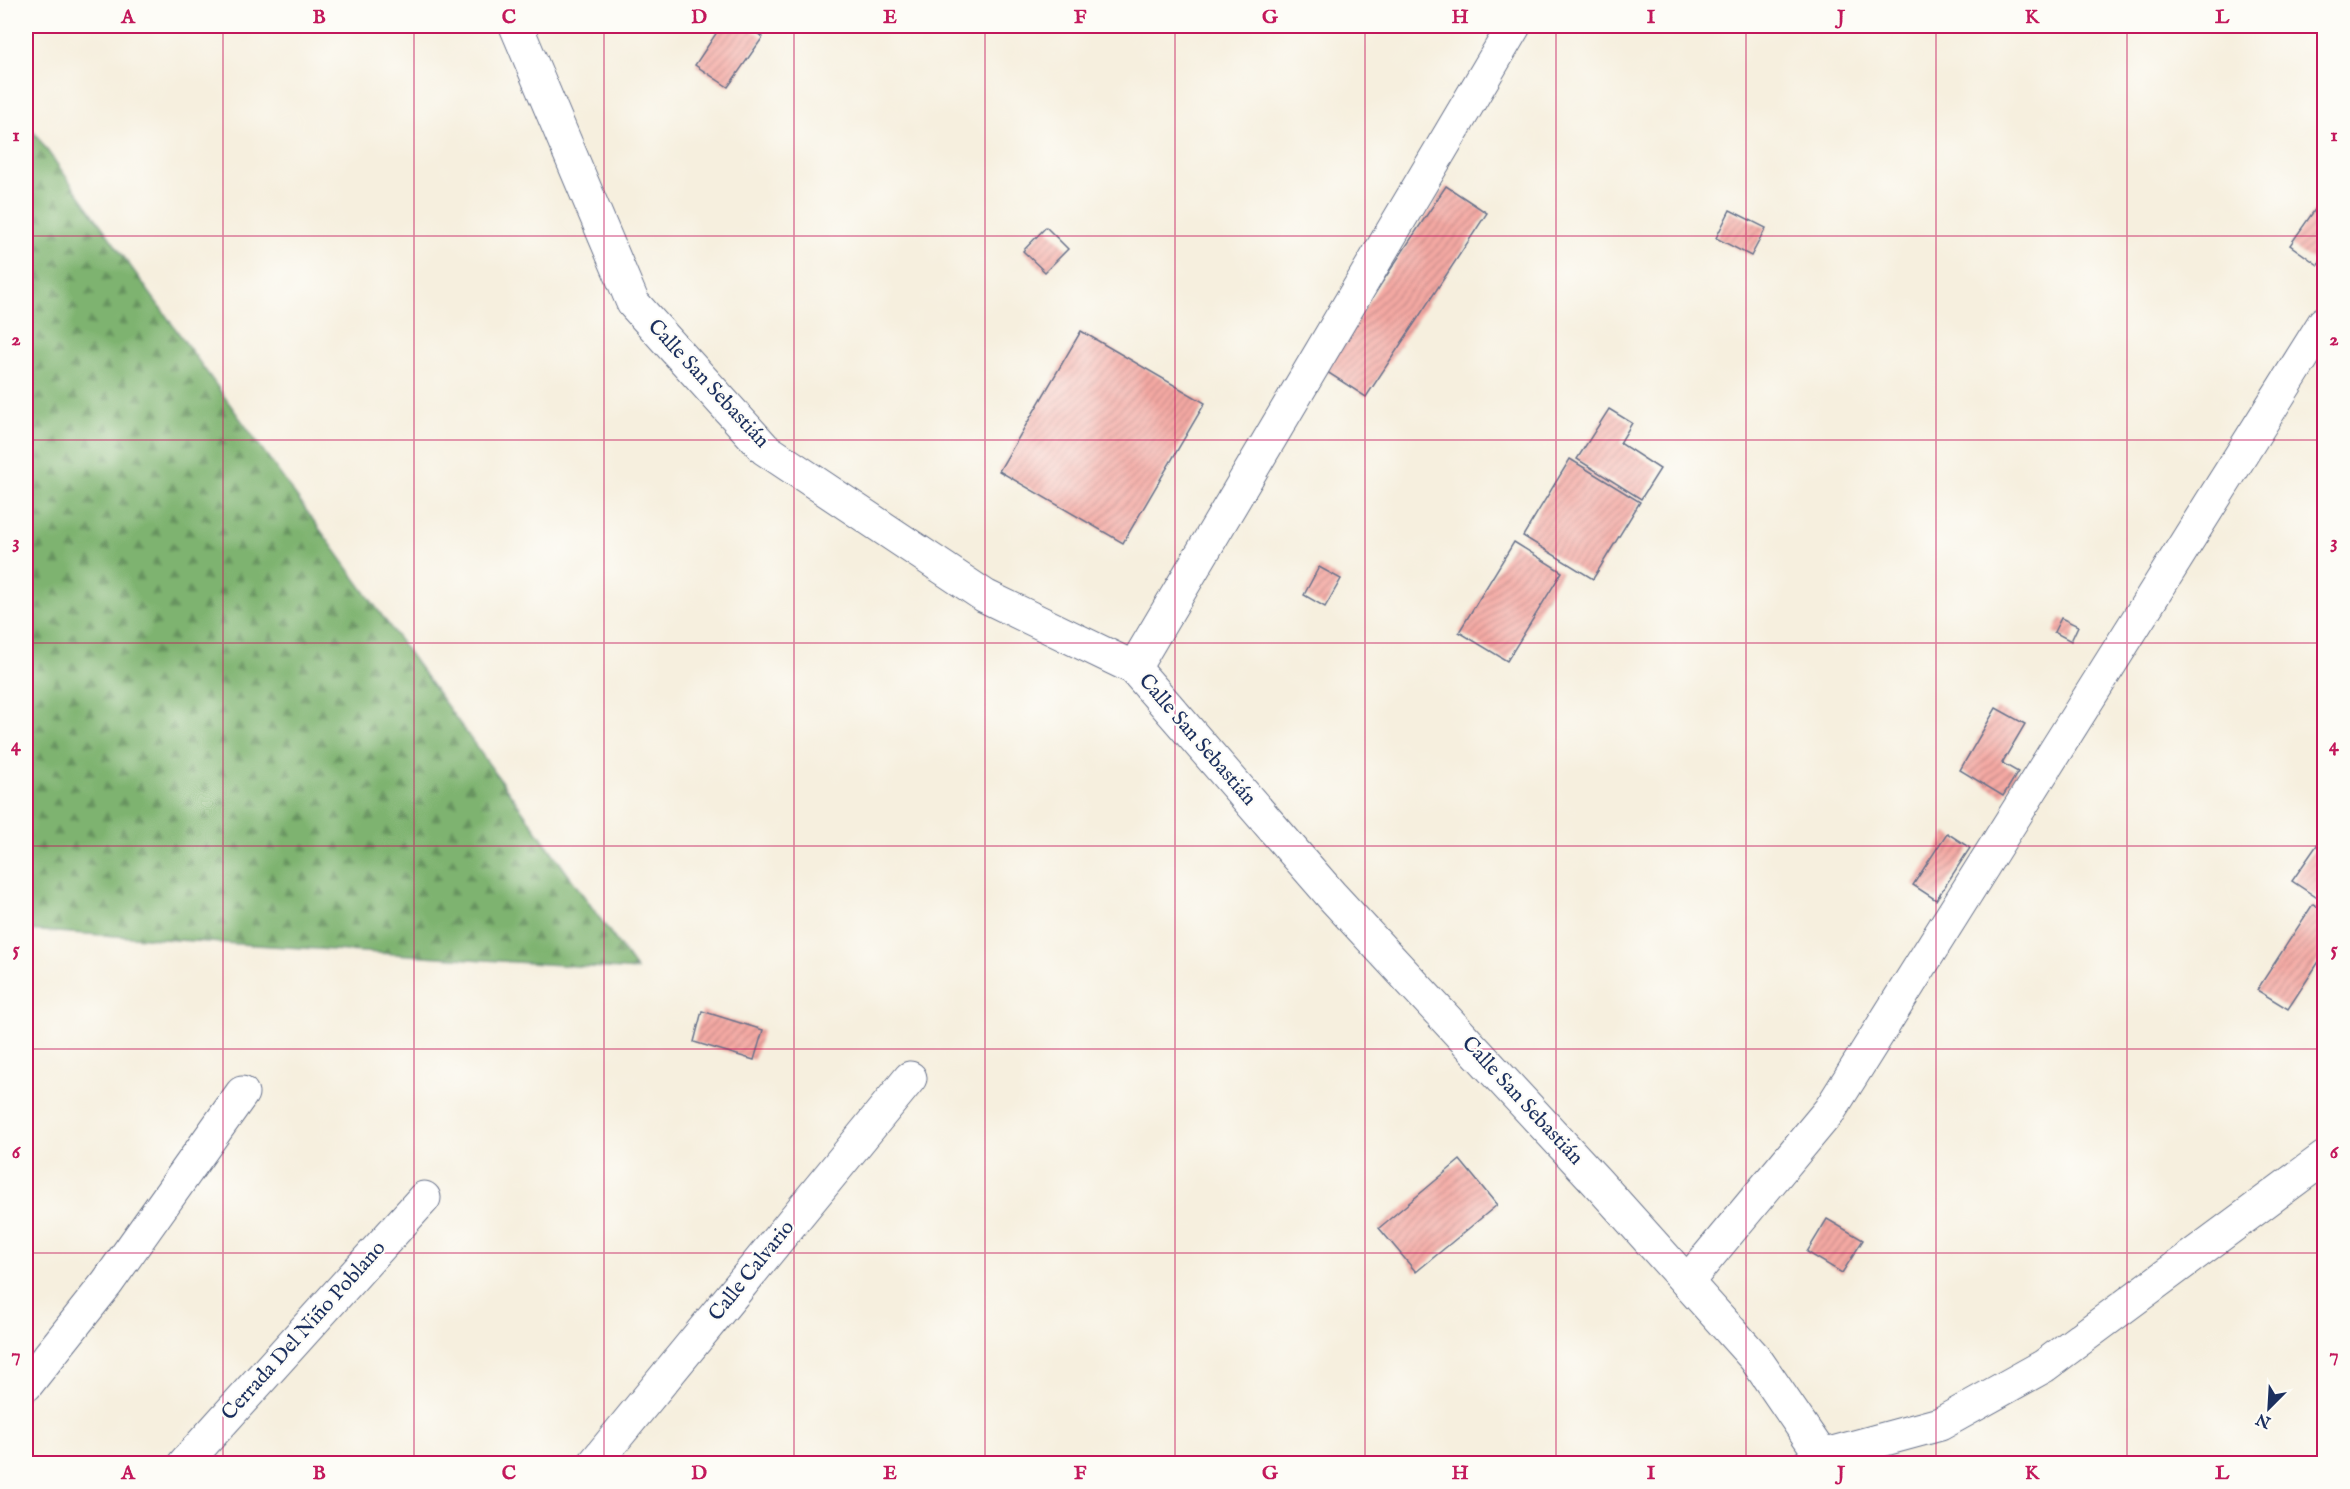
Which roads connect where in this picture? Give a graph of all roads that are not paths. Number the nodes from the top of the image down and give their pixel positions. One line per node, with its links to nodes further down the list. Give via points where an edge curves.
1 (516, 26): 4 (street, Calle San Sebastián, via 633,303 765,449 985,596)
2 (1514, 26): 4 (street)
3 (2325, 323): 9 (street, via 1830,1110)
4 (1134, 668): 9 (street, Calle San Sebastián, via 1332,896)
5 (910, 1078): 13 (street, Calle Calvario)
6 (242, 1093): 10 (street, via 107,1283)
7 (2325, 1158): 11 (street, via 2044,1366 1940,1424)
8 (424, 1198): 12 (street, Cerrada Del Niño Poblano)
9 (1687, 1282): 11 (street, Calle San Sebastián, via 1755,1358)
10 (26, 1385)
11 (1815, 1460)
12 (184, 1464)
13 (594, 1464)

